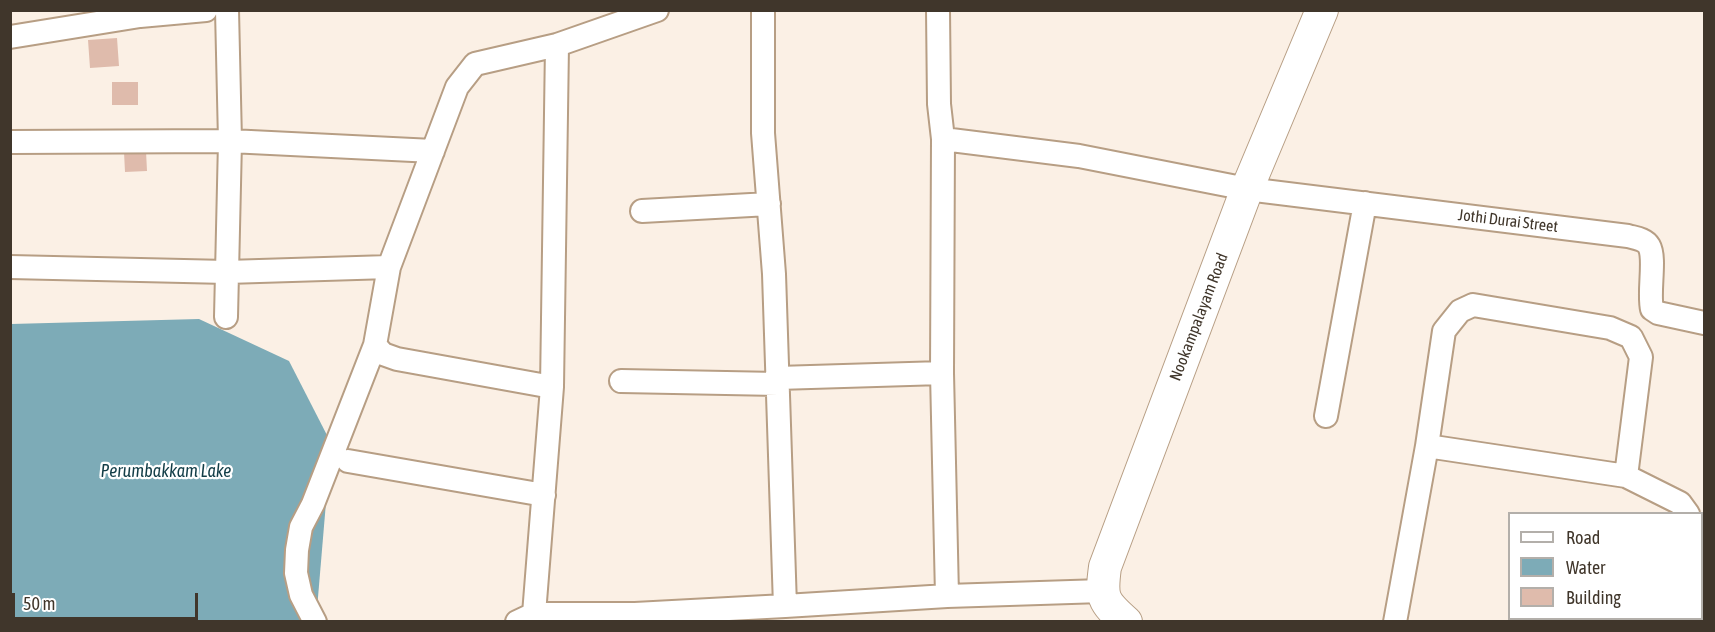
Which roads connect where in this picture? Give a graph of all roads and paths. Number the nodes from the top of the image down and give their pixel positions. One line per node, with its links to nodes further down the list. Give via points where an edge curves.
1 (206, 10): 7 (street, via 140,16)
2 (227, 10): 10 (street)
3 (657, 10): 8 (street)
4 (763, 10): 15 (street, via 763,133)
5 (938, 10): 9 (street)
6 (1322, 10): 13 (street, Nookampalayam Road)
7 (10, 37)
8 (557, 45): 12 (street, via 475,64 457,87); 26 (street)
9 (943, 139): 13 (street, Jothi Durai Street, via 1079,156); 23 (street)
10 (230, 141): 11 (street); 12 (street); 19 (street)
11 (10, 142)
12 (433, 151): 18 (street)
13 (1247, 189): 14 (street, Jothi Durai Street); 35 (street, Nookampalayam Road, via 1106,567)
14 (1365, 203): 21 (street, Jothi Durai Street, via 1641,239 1649,246 1651,255 1652,309); 27 (street)
15 (769, 204): 16 (street); 25 (street)
16 (642, 211)
17 (10, 267): 19 (street)
18 (389, 267): 19 (street); 22 (street)
19 (227, 272): 20 (street)
20 (226, 317)
21 (1704, 323)
22 (375, 345): 26 (street, via 383,354 398,359); 40 (street, via 301,526 296,573 301,596)
23 (942, 373): 25 (street); 36 (street)
24 (621, 381): 25 (street)
25 (778, 381): 37 (street)
26 (552, 387): 31 (street)
27 (1326, 416)
28 (1427, 446): 30 (street); 30 (street, via 1444,331 1461,311 1473,304 1610,328 1630,337 1641,357); 42 (street)
29 (348, 461): 31 (street)
30 (1626, 476): 32 (street, via 1680,503)
31 (544, 495): 39 (street)
32 (1687, 512)
33 (1703, 573): 34 (street)
34 (1704, 588)
35 (1102, 591): 36 (street); 41 (street, via 1111,610)
36 (947, 596): 37 (street)
37 (785, 606): 38 (street)
38 (700, 616): 39 (street)
39 (526, 618)
40 (315, 621)
41 (1126, 621)
42 (1395, 621)

